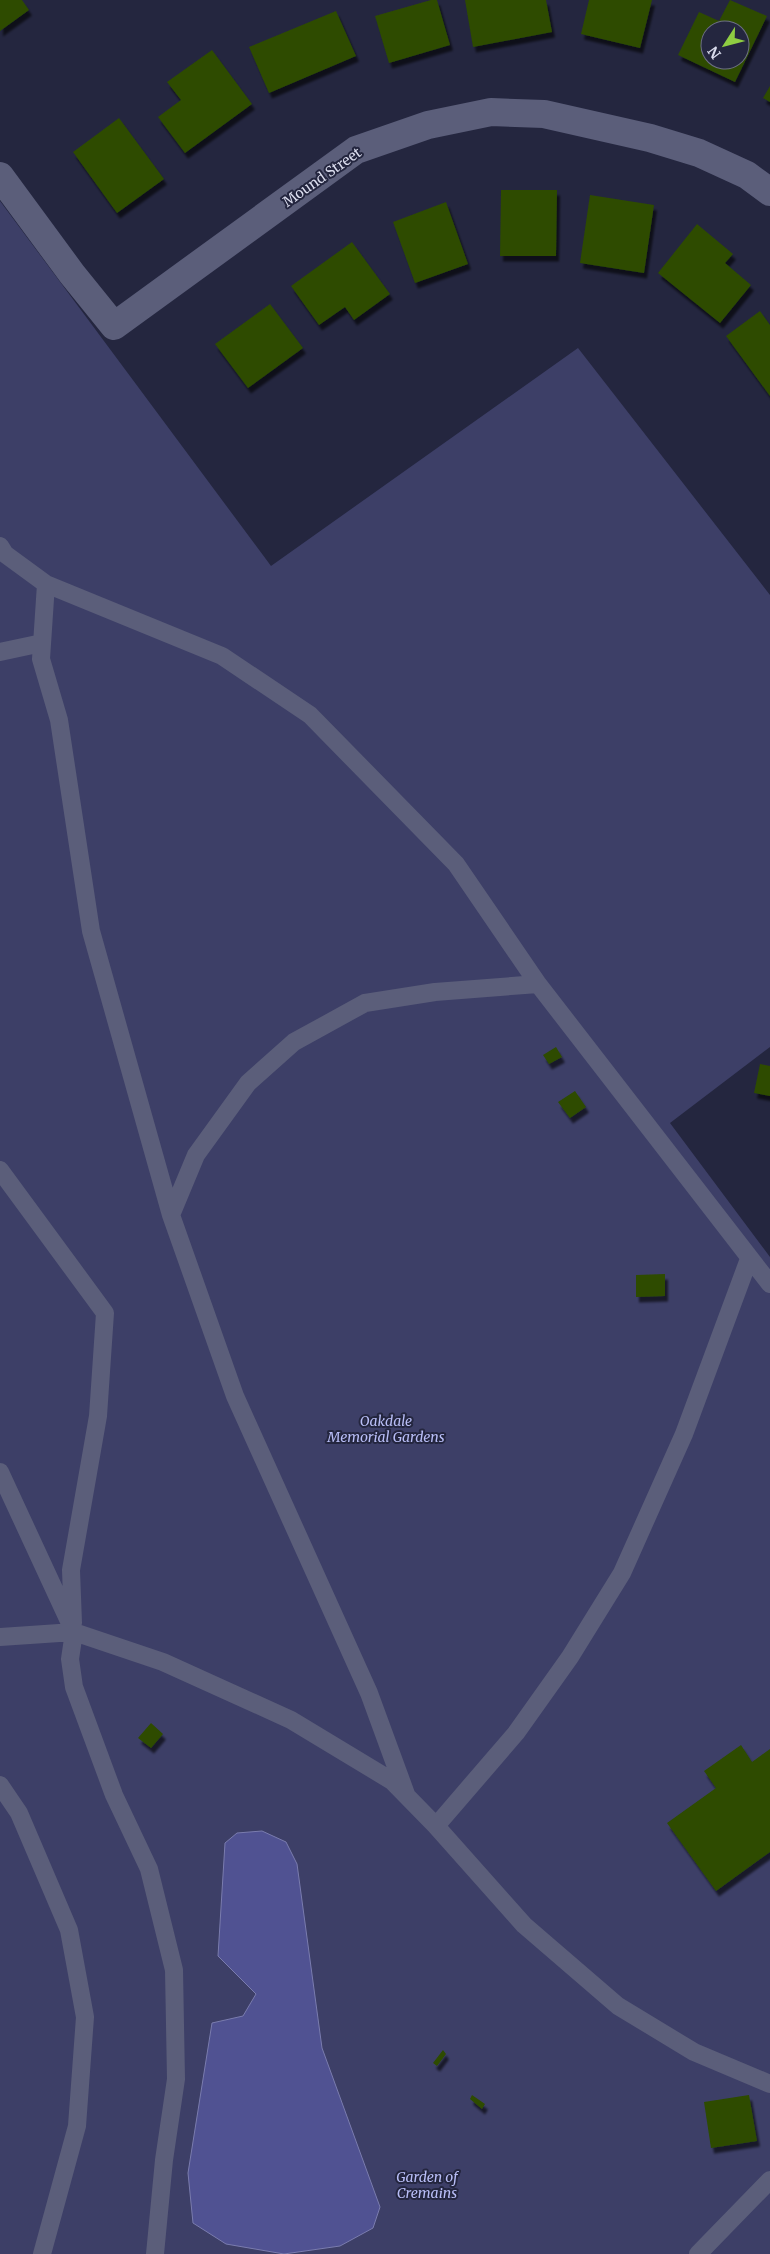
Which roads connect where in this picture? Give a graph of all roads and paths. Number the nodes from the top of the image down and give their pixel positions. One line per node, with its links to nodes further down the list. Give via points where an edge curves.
1 (0, 176): 2 (street, Mound Street, via 114,326 356,150 428,125 491,112 544,114 650,138 699,153 747,175)
2 (770, 192)
3 (0, 546): 4 (lane)
4 (46, 584): 5 (lane); 7 (lane, via 222,656 310,715 456,864)
5 (42, 643): 6 (lane); 9 (lane, via 41,659 59,720 91,931)
6 (0, 652)
7 (538, 984): 9 (lane, via 435,992 365,1003 294,1042 248,1083 196,1155); 10 (lane)
8 (0, 1170): 13 (lane, via 105,1313 98,1416 71,1570)
9 (171, 1215): 16 (lane, via 234,1396 370,1693)
10 (749, 1259): 11 (lane); 17 (lane, via 684,1434 622,1573 516,1733)
11 (770, 1284)
12 (0, 1472): 13 (lane)
13 (74, 1632): 14 (lane); 16 (lane, via 164,1662 291,1720 392,1781); 21 (lane, via 70,1659 74,1687 114,1795 149,1869 174,1970 176,2079)
14 (0, 1638)
15 (0, 1785): 20 (lane, via 19,1813 69,1930 85,2017 77,2126)
16 (406, 1794): 17 (lane)
17 (436, 1826): 18 (lane, via 524,1925 618,2006 694,2052)
18 (770, 2084)
19 (770, 2180): 22 (lane)
20 (42, 2254)
21 (155, 2254)
22 (698, 2254)

